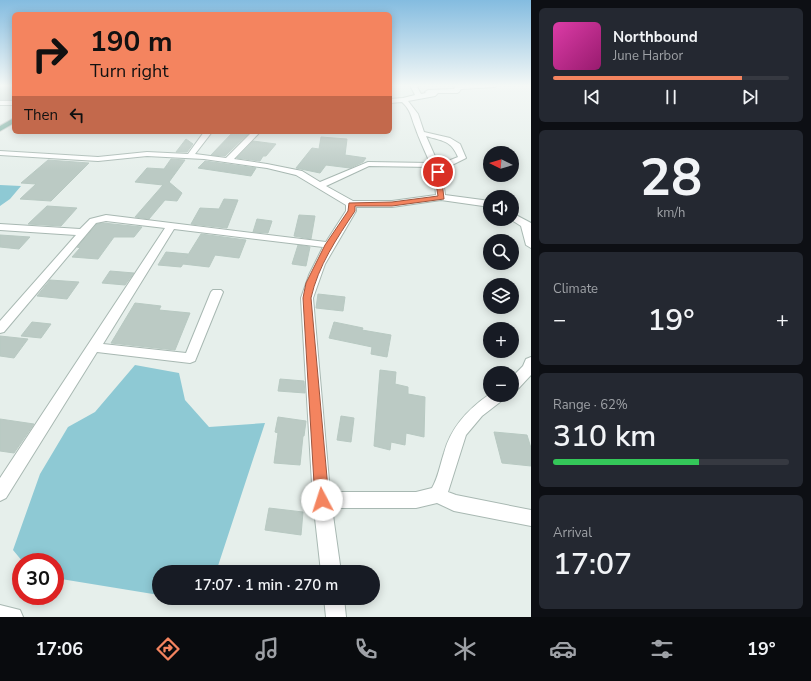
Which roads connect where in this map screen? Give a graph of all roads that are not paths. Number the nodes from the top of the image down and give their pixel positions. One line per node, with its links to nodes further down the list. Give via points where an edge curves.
1 (414, 114): 4 (street)
2 (12, 121): 3 (main road)
3 (0, 129)
4 (421, 133): 10 (street); 10 (street, via 457,146 462,158 449,163)
5 (206, 134): 8 (street)
6 (254, 134): 9 (street)
7 (0, 153): 8 (street, via 98,159 148,154)
8 (190, 156): 9 (street)
9 (228, 160): 11 (street, via 299,172)
10 (434, 164): 11 (street, via 368,164); 12 (street, via 438,172)
11 (320, 185): 14 (street)
12 (441, 197): 13 (street); 14 (street, via 392,204)
13 (483, 203)
14 (351, 204): 20 (street, via 351,211)
15 (519, 220): 16 (street)
16 (529, 225): 21 (street)
17 (171, 226): 19 (street, via 99,218); 20 (street); 24 (street)
18 (0, 227): 19 (street)
19 (82, 232): 23 (street)
20 (329, 245): 30 (street, via 310,283 307,298)
21 (531, 245)
22 (217, 292): 24 (street, via 190,358)
23 (0, 329)
24 (93, 347): 28 (street)
25 (531, 362): 26 (street)
26 (519, 379)
27 (489, 402): 29 (street, via 476,411 464,425 453,447 447,475)
28 (0, 493)
29 (438, 495): 30 (street, via 416,500); 31 (street, via 454,503)
30 (322, 500): 32 (street)
31 (531, 518)
32 (330, 565)
33 (335, 605): 36 (street)
34 (0, 615): 35 (street)
35 (13, 617)
36 (336, 617)

